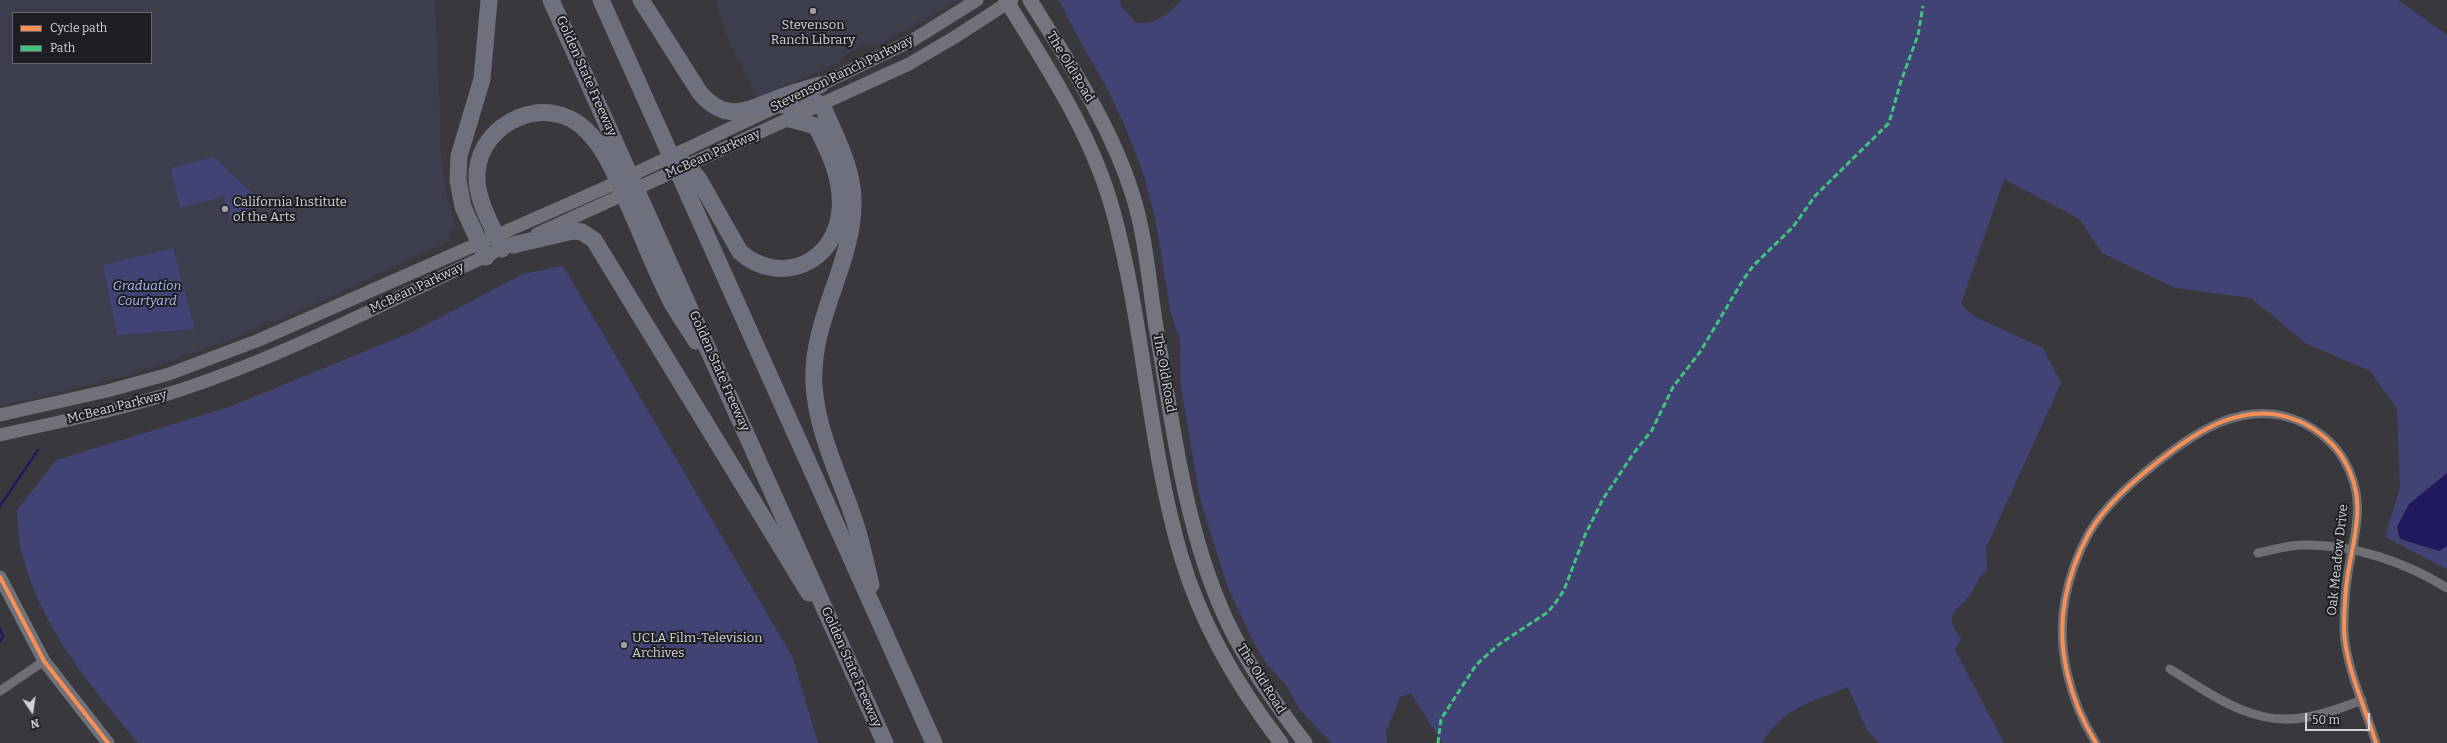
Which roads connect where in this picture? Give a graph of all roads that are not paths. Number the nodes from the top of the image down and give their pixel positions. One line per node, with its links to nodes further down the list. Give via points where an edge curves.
1 (489, 0): 15 (highway, via 482,79 460,156 458,180 463,207)
2 (551, 0): 18 (highway, Golden State Freeway)
3 (601, 0): 13 (highway)
4 (641, 0): 8 (highway, via 700,93 713,106 728,111 745,112)
5 (977, 0): 8 (main road, Stevenson Ranch Parkway, via 913,40)
6 (1030, 0): 35 (main road, The Old Road, via 1105,125 1133,197 1146,256 1184,490 1213,588 1256,673)
7 (1008, 1): 10 (main road, Stevenson Ranch Parkway, via 955,38 909,64); 34 (main road, The Old Road, via 1068,102 1093,155 1113,210 1164,487 1186,571 1223,655 1258,712)
8 (820, 85): 9 (main road, Stevenson Ranch Parkway)
9 (781, 105): 10 (highway, via 813,100); 12 (main road, Stevenson Ranch Parkway)
10 (822, 105): 11 (main road, McBean Parkway); 25 (highway, via 846,162 853,200 850,228 818,334 814,367 816,402 823,434 858,532)
11 (790, 119): 13 (highway, via 816,126 836,172 840,195 838,223 825,248 809,262 791,268 770,268 753,262 740,252 698,178); 14 (main road, McBean Parkway, via 606,203)
12 (704, 142): 14 (main road, McBean Parkway, via 600,190)
13 (668, 146): 25 (highway, via 712,251)
14 (504, 243): 15 (main road, McBean Parkway); 18 (highway, via 480,197 477,184 480,159 486,146 496,131 509,121 524,115 541,112 573,119 586,129 597,143 612,169 673,305); 26 (highway, via 573,231 582,232 594,240 690,395 766,526)
15 (482, 250): 16 (main road, McBean Parkway); 17 (main road, McBean Parkway, via 260,360)
16 (259, 340): 17 (main road, via 242,361); 19 (main road, McBean Parkway, via 169,374 107,391)
17 (217, 376): 20 (main road, McBean Parkway, via 171,393)
18 (727, 388): 26 (highway, Golden State Freeway)
19 (0, 414)
20 (0, 435)
21 (2352, 551): 22 (street, via 2302,544); 24 (street, via 2394,561); 30 (street, Oak Meadow Drive, via 2344,604 2345,634 2348,655); 36 (street, Oak Meadow Drive, via 2359,514 2353,479 2343,458 2330,442 2312,427 2294,418 2256,413 2224,420 2183,441 2137,478 2102,515 2089,534 2069,582 2064,607 2063,650 2072,694)
22 (2258, 553)
23 (0, 577): 27 (main road)
24 (2447, 588)
25 (881, 626): 33 (highway)
26 (841, 645): 32 (highway, Golden State Freeway)
27 (44, 661): 29 (street); 31 (main road)
28 (2170, 669): 30 (street, via 2241,711 2264,717 2286,720 2306,718)
29 (0, 691)
30 (2362, 700): 37 (street, Oak Meadow Drive)
31 (108, 743)
32 (885, 743)
33 (934, 743)
34 (1281, 743)
35 (1305, 743)
36 (2096, 743)
37 (2376, 743)

